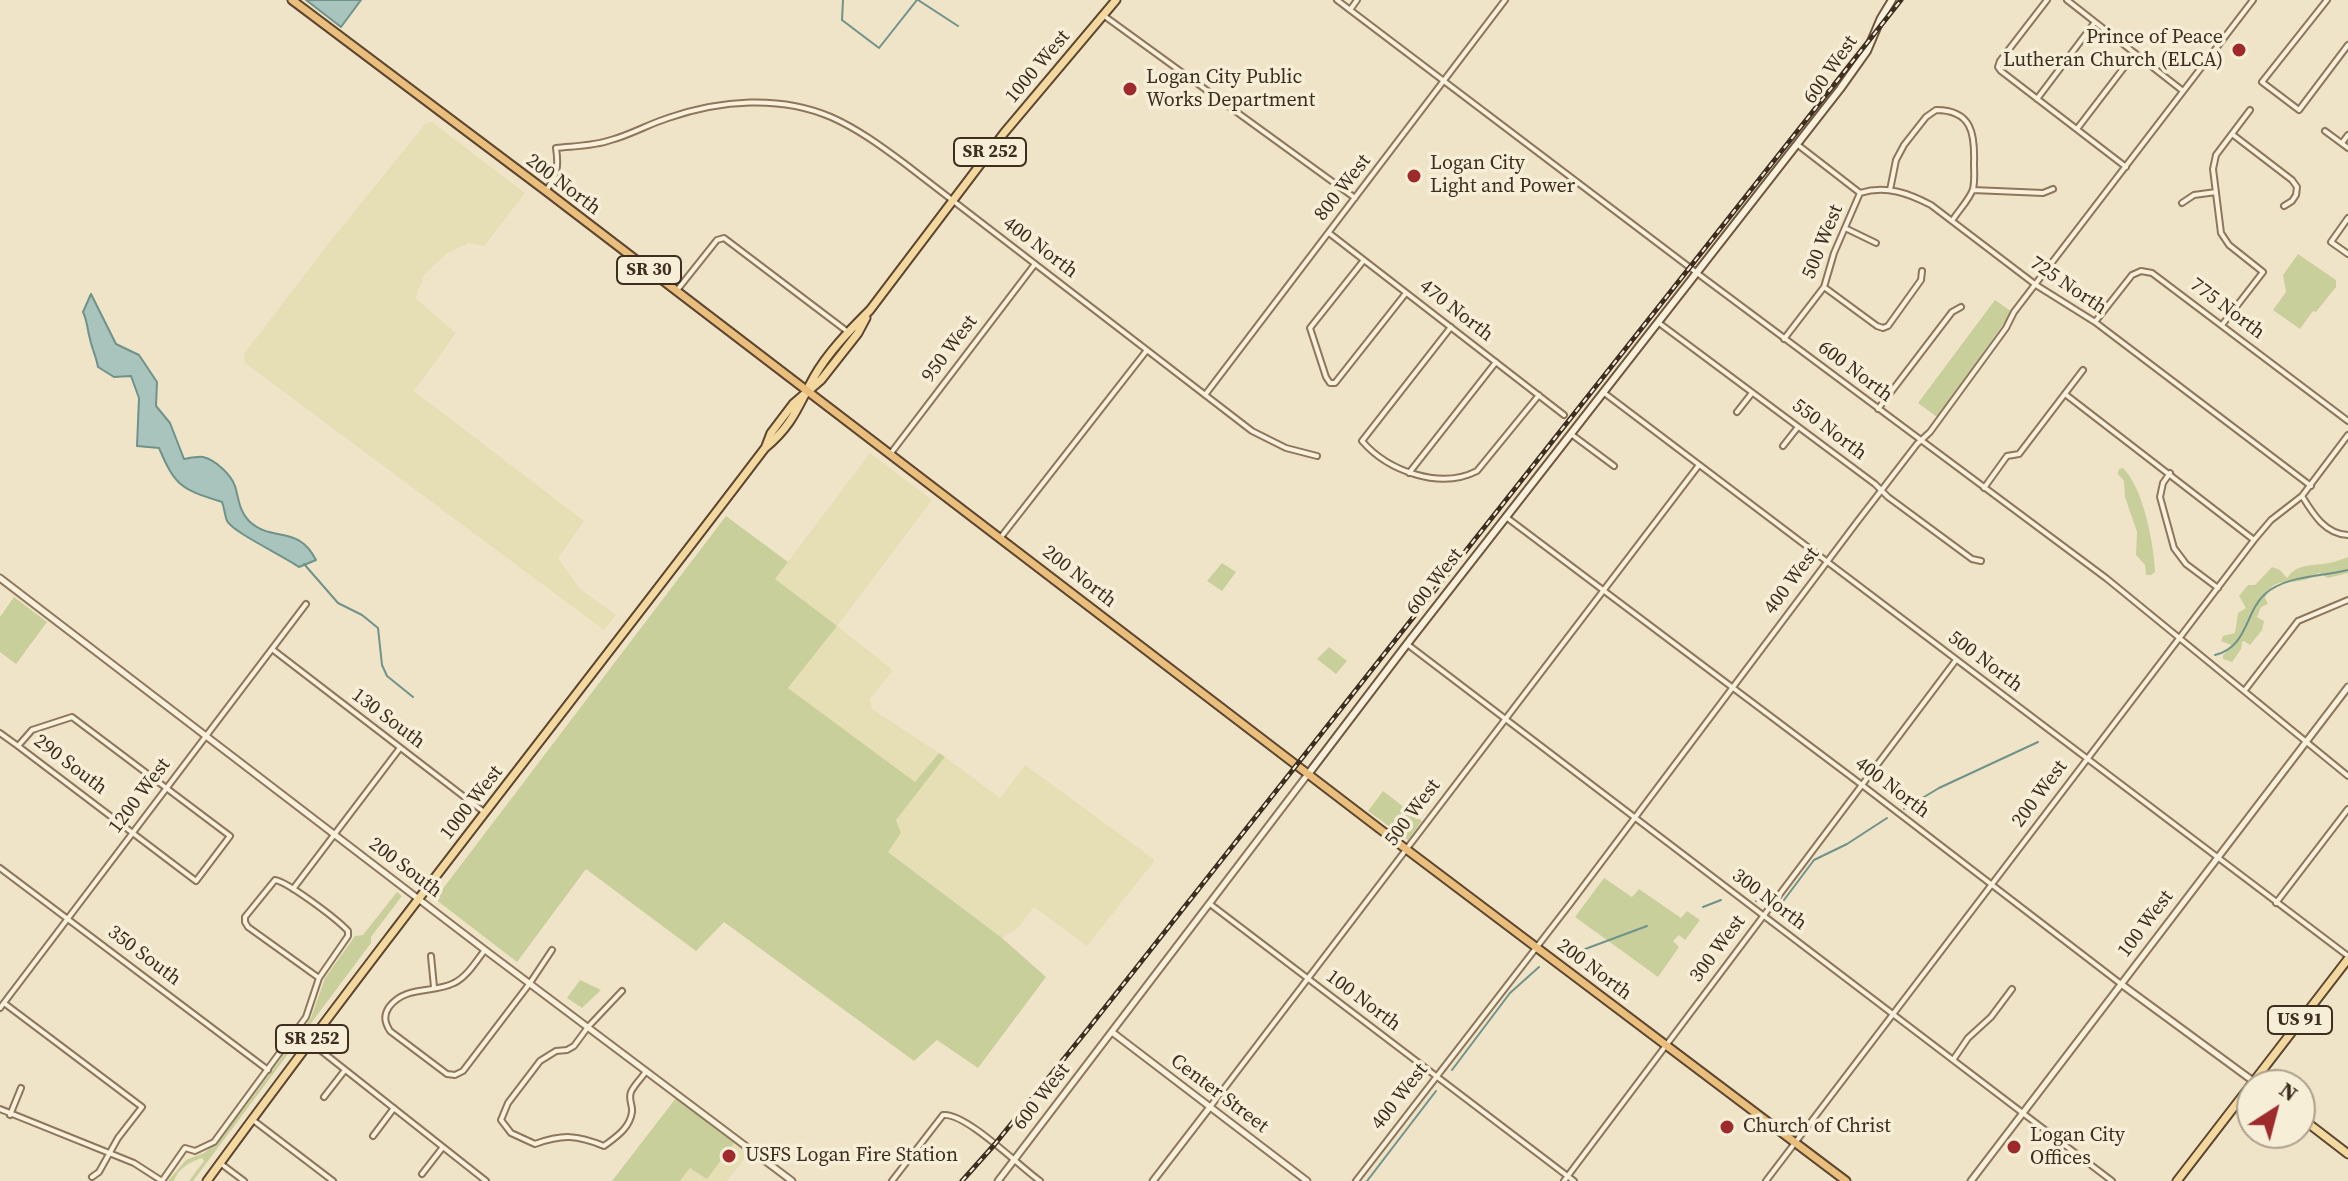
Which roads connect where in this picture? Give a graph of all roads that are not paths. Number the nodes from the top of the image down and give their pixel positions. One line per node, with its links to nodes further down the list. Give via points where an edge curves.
1 (292, 0): 31 (highway, 200 North / SR 30)
2 (1116, 0): 12 (main road, 1000 West / SR 252)
3 (1337, 0): 11 (street, 600 North)
4 (1357, 0): 11 (street)
5 (1505, 0): 16 (street, 800 West)
6 (1892, 0): 25 (main road, 600 West, via 1867,51)
7 (2047, 0): 18 (street, via 1998,67)
8 (2067, 0): 13 (street)
9 (2253, 0): 17 (street, 400 West)
10 (2327, 0): 14 (street, via 2262,82 2299,110)
11 (1350, 10): 16 (street, 600 North)
12 (1103, 15): 34 (street); 35 (main road, 1000 West / SR 252)
13 (2095, 22): 15 (street); 18 (street)
14 (2348, 45)
15 (2135, 53): 17 (street); 20 (street)
16 (1445, 81): 34 (street, 800 West); 47 (street, 600 North)
17 (2183, 91): 27 (street, 400 West)
18 (2037, 99): 20 (street)
19 (2250, 110): 22 (street)
20 (2077, 129): 27 (street)
21 (2325, 131): 24 (street)
22 (2232, 134): 32 (street, via 2213,162); 37 (street, via 2292,180 2296,195)
23 (2348, 135): 24 (street)
24 (2342, 143): 26 (street)
25 (1797, 144): 33 (street); 47 (main road, 600 West)
26 (2348, 148)
27 (2126, 167): 48 (street, 400 West)
28 (2053, 189): 30 (street)
29 (1890, 190): 30 (street, via 1896,160 1936,110 1961,116 1971,128); 33 (street, 725 North); 39 (street, 725 North, via 1914,196)
30 (1973, 190): 39 (street)
31 (546, 191): 35 (street, 400 North, via 556,175 556,148 609,141 670,117 729,103 760,102 830,116 866,136); 50 (highway, 200 North / SR 30)
32 (2216, 192): 36 (street); 56 (street, via 2224,239 2263,272)
33 (1860, 193): 40 (street, 500 West)
34 (1355, 198): 41 (street, 800 West)
35 (952, 202): 45 (street, 400 North); 53 (main road, 1000 West / SR 252)
36 (2182, 203)
37 (2284, 206)
38 (2348, 218): 43 (street, via 2331,242)
39 (1952, 221): 48 (street, 725 North)
40 (1845, 228): 42 (street); 49 (street, 500 West)
41 (1328, 232): 44 (street, 470 North); 67 (street, 800 West)
42 (1876, 243)
43 (2348, 254)
44 (1364, 260): 51 (street, 470 North); 51 (street, via 1310,328 1330,383)
45 (1035, 264): 60 (street, 400 North); 78 (street, 950 West)
46 (1922, 271): 49 (street, via 1921,280 1883,328)
47 (1697, 274): 54 (main road, 600 West); 59 (street, 600 North)
48 (2036, 285): 55 (street, 725 North); 76 (street, 400 West)
49 (1824, 287): 59 (street, 500 West)
50 (676, 291): 58 (street, via 724,238); 63 (highway, 200 North / SR 30)
51 (1406, 293): 57 (street, 470 North)
52 (1961, 307): 69 (street)
53 (870, 310): 58 (main road, 1000 West / SR 252); 63 (main road, 1000 West / SR 252, via 858,333)
54 (1659, 322): 64 (main road, 600 West); 65 (street, 550 North)
55 (2095, 322): 56 (street, 775 North, via 2132,275 2141,271 2152,273); 84 (street, 725 North)
56 (2222, 325): 72 (street, 775 North)
57 (1451, 327): 61 (street, 470 North); 82 (street, via 1362,441)
58 (848, 332): 63 (main road, 1000 West / SR 252)
59 (1784, 339): 69 (street, 600 North)
60 (1147, 350): 67 (street, 400 North); 90 (street)
61 (1496, 362): 68 (street, 470 North); 82 (street)
62 (2083, 370): 66 (street)
63 (807, 391): 78 (highway, 200 North / SR 30); 118 (main road, 1000 West / SR 252)
64 (1603, 392): 74 (main road, 600 West); 80 (street, 500 North)
65 (1752, 393): 70 (street); 73 (street, 550 North)
66 (2065, 394): 83 (street); 85 (street, via 2019,454 2007,456)
67 (1205, 395): 79 (street, 400 North, via 1252,431)
68 (1539, 395): 71 (street, 470 North); 82 (street, via 1477,471 1445,478)
69 (1878, 409): 76 (street, 600 North)
70 (1737, 412)
71 (1564, 415)
72 (2348, 421)
73 (1798, 427): 77 (street); 86 (street, 550 North)
74 (1571, 434): 81 (street); 88 (main road, 600 West)
75 (2348, 435): 84 (street, 200 West)
76 (1921, 441): 85 (street, 600 North); 86 (street, 400 West)
77 (1783, 446)
78 (890, 454): 90 (highway, 200 North / SR 30)
79 (1317, 456)
80 (1699, 465): 93 (street, 500 North); 96 (street, 500 West)
81 (1614, 466)
82 (1409, 473)
83 (2170, 473): 91 (street); 95 (street, via 2160,497 2174,548)
84 (2311, 486): 87 (street, 200 West)
85 (1984, 488): 99 (street, 600 North)
86 (1881, 491): 92 (street, 550 North); 93 (street, 400 West)
87 (2302, 496): 89 (street, via 2325,528); 91 (street, 200 West)
88 (1506, 517): 96 (street, 400 North); 100 (main road, 600 West)
89 (2348, 535)
90 (1001, 538): 113 (highway, 200 North / SR 30)
91 (2254, 540): 95 (street, 200 West)
92 (1981, 561)
93 (1827, 562): 102 (street, 500 North); 103 (street, 400 West)
94 (0, 578): 108 (street, 200 South)
95 (2218, 588): 99 (street, 200 West)
96 (1604, 590): 103 (street, 400 North); 106 (street, 500 West)
97 (2348, 600): 105 (street, via 2298,621)
98 (306, 604): 101 (street, 1200 West)
99 (2181, 637): 105 (street, 600 North); 112 (street, 200 West)
100 (1407, 644): 106 (street, 300 North); 113 (main road, 600 West)
101 (272, 649): 108 (street, 1200 West); 111 (street, 130 South)
102 (1956, 660): 112 (street, 500 North); 115 (street, 300 West)
103 (1732, 687): 115 (street, 400 North); 119 (street, 400 West)
104 (2348, 687): 109 (street, 100 West)
105 (2245, 690): 109 (street, 600 North)
106 (1505, 719): 119 (street, 300 North); 122 (street, 500 West)
107 (0, 733): 110 (street, 290 South)
108 (205, 735): 116 (street, 1200 West); 121 (street, 200 South)
109 (2307, 743): 114 (street, 600 North); 123 (street, 100 West)
110 (18, 746): 116 (street, via 32,730 72,717); 120 (street, 290 South)
111 (400, 748): 118 (street, 130 South); 121 (street)
112 (2086, 759): 123 (street, 500 North); 125 (street, 200 West)
113 (1309, 773): 122 (highway, 200 North / SR 30); 129 (street, 600 West)
114 (2348, 776)
115 (1862, 785): 125 (street, 400 North); 130 (street, 300 West)
116 (167, 787): 120 (street, 1200 West); 120 (street, 290 South, via 230,836 196,881)
117 (2348, 809): 128 (street)
118 (485, 813): 127 (main road, 1000 West / SR 252)
119 (1635, 818): 130 (street, 300 North); 132 (street, 400 West)
120 (132, 832): 131 (street, 1200 West)
121 (334, 834): 126 (street); 127 (street, 200 South)
122 (1406, 849): 132 (highway, 200 North / SR 30); 138 (street, 500 West)
123 (2217, 858): 128 (street, 500 North); 140 (street, 100 West)
124 (0, 868): 131 (street, 350 South)
125 (1992, 885): 140 (street, 400 North); 145 (street, 200 West)
126 (293, 889): 137 (street, via 348,931); 137 (street, via 275,880 245,922)
127 (417, 897): 133 (street, 200 South); 148 (main road, 1000 West / SR 252)
128 (2276, 903): 136 (street, 500 North)
129 (1210, 904): 138 (street, 100 North); 147 (street, 600 West)
130 (1763, 916): 145 (street, 300 North); 149 (street, 300 West)
131 (67, 918): 144 (street, 1200 West); 153 (street, 350 South)
132 (1537, 947): 149 (highway, 200 North / SR 30); 156 (street, 400 West)
133 (485, 950): 139 (street, 200 South); 141 (street, via 458,981)
134 (552, 950): 139 (street)
135 (431, 956): 141 (street)
136 (2348, 957): 152 (main road, US 91)
137 (319, 978): 153 (street, via 306,1017)
138 (1308, 978): 156 (street, 100 North); 159 (street, 500 West)
139 (530, 983): 141 (street, via 455,1075 385,1023 385,1014 397,999); 146 (street, 200 South)
140 (2121, 984): 151 (street, 400 North); 163 (street, 100 West)
141 (434, 987)
142 (2012, 989): 150 (street)
143 (622, 991): 146 (street)
144 (2, 1006): 170 (street, via 142,1107)
145 (1893, 1015): 150 (street, 300 North); 168 (street, 200 West)
146 (588, 1027): 155 (street, 200 South); 155 (street, via 574,1046 540,1061 508,1103 501,1120 511,1133 535,1144 566,1136 604,1146 627,1125 631,1093)
147 (1112, 1032): 159 (street, Center Street); 172 (street, 600 West)
148 (310, 1042): 154 (street); 165 (main road, 1000 West / SR 252)
149 (1666, 1045): 168 (highway, 200 North / SR 30); 176 (street, 300 West)
150 (1953, 1060): 163 (street, 300 North)
151 (2236, 1069)
152 (2265, 1069)
153 (268, 1070): 177 (street, via 214,1142 195,1151 185,1148)
154 (345, 1070): 158 (street); 161 (street)
155 (646, 1071): 182 (street, 200 South)
156 (1437, 1076): 176 (street, 100 North); 188 (street, 400 West)
157 (21, 1088): 164 (street)
158 (324, 1097)
159 (1210, 1107): 186 (street, 500 West); 187 (street, Center Street)
160 (2236, 1107): 194 (main road)
161 (394, 1108): 167 (street); 169 (street)
162 (0, 1109): 164 (street)
163 (2022, 1112): 192 (street, 100 West); 193 (street, 300 North)
164 (10, 1115): 170 (street)
165 (252, 1118): 173 (main road, 1000 West / SR 252); 180 (street)
166 (2316, 1129): 171 (main road)
167 (373, 1136)
168 (1795, 1143): 190 (street, 200 West); 191 (highway, 200 North / SR 30)
169 (443, 1147): 174 (street); 181 (street)
170 (110, 1154): 175 (street); 177 (street)
171 (2348, 1154)
172 (1013, 1161): 183 (street, via 961,1119 943,1115); 184 (street, 600 West); 185 (street)
173 (220, 1163): 178 (main road, 1000 West / SR 252); 179 (street)
174 (422, 1174)
175 (92, 1177)
176 (1566, 1178): 189 (street, 100 North)
177 (162, 1181)
178 (207, 1181)
179 (244, 1181)
180 (333, 1181)
181 (486, 1181)
182 (792, 1181)
183 (892, 1181)
184 (998, 1181)
185 (1040, 1181)
186 (1153, 1181)
187 (1307, 1181)
188 (1356, 1181)
189 (1574, 1181)
190 (1766, 1181)
191 (1846, 1181)
192 (1971, 1181)
193 (2112, 1181)
194 (2177, 1181)

